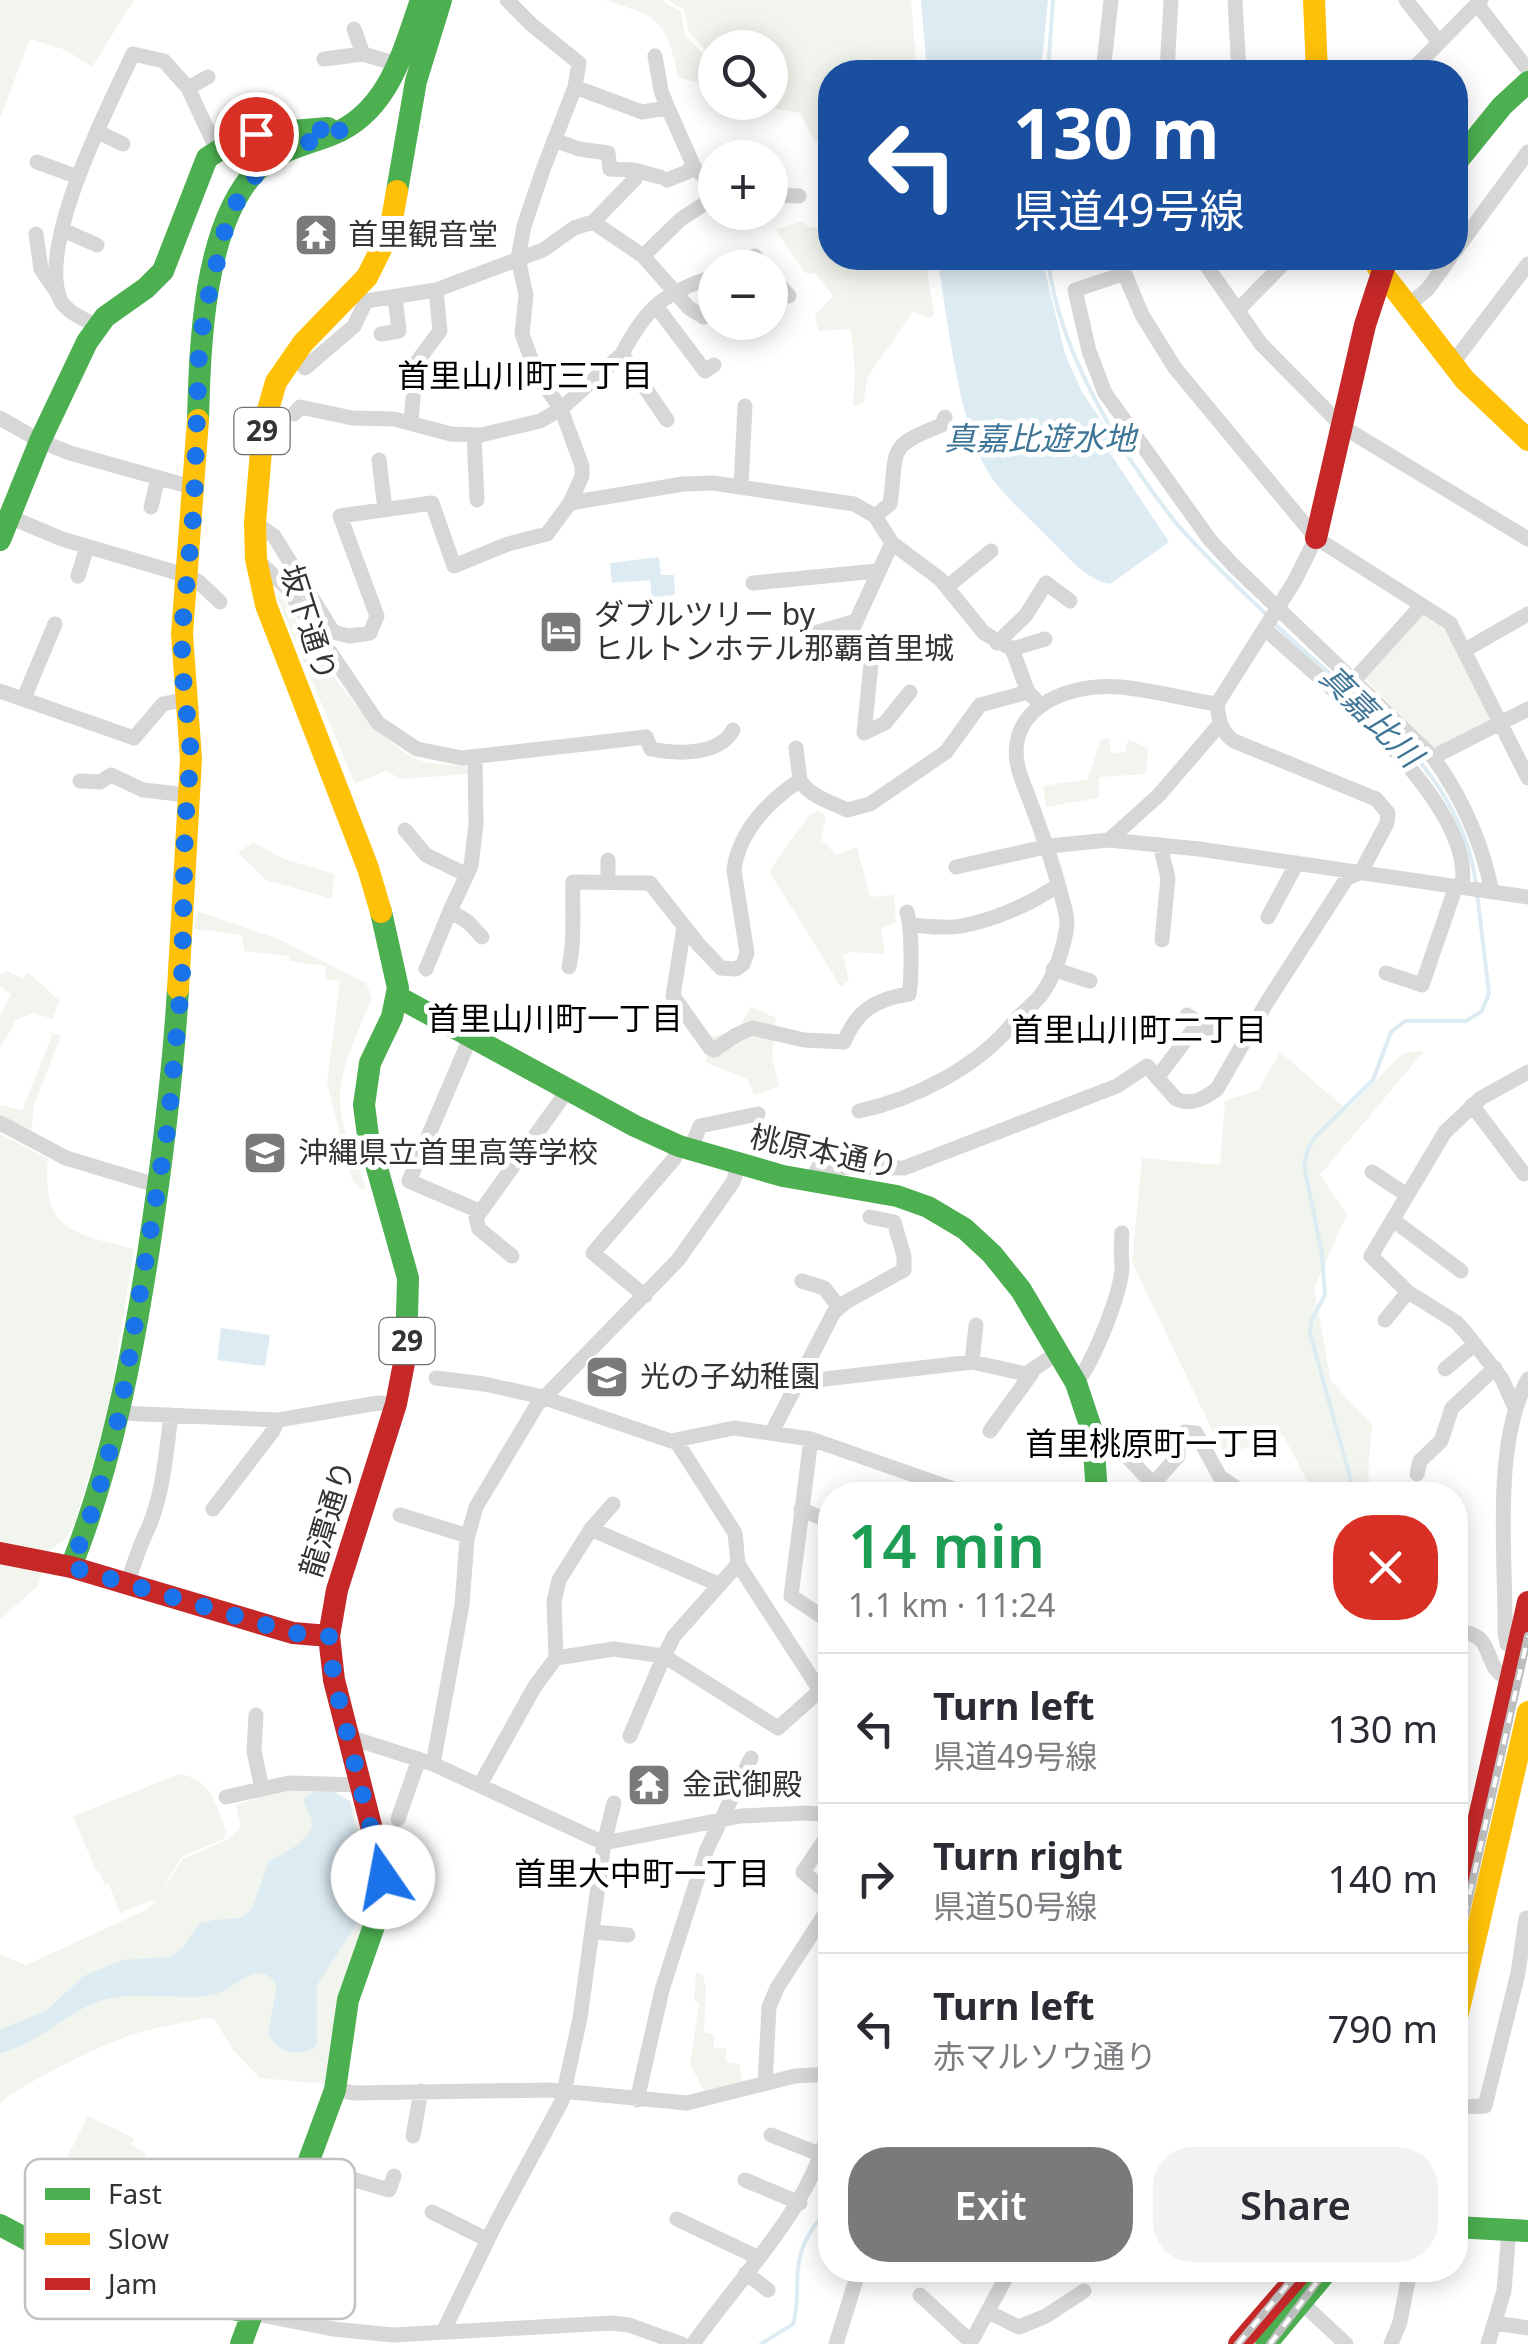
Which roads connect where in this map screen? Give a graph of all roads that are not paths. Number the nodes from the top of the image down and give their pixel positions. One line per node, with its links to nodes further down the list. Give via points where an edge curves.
1 (420, 0): 20 (main road)
2 (441, 0): 61 (main road, 坂下通り / 29, via 416,81 390,231)
3 (508, 0): 24 (street, via 579,63)
4 (1111, 0): 15 (street)
5 (1171, 0): 16 (street)
6 (1235, 0): 17 (street)
7 (1314, 0): 18 (main road)
8 (1406, 0): 11 (street)
9 (1479, 2): 11 (street); 21 (street)
10 (354, 29): 12 (street)
11 (1439, 42): 19 (street)
12 (363, 54): 14 (street); 20 (street)
13 (654, 56): 26 (street)
14 (324, 58)
15 (1104, 60)
16 (1168, 60)
17 (1238, 60)
18 (1316, 60)
19 (1422, 60)
20 (397, 64): 27 (main road, via 371,109)
21 (1528, 70)
22 (208, 77): 25 (street)
23 (1528, 82): 31 (main road)
24 (575, 87): 26 (street, via 642,112); 29 (street)
25 (188, 88): 28 (street, via 164,60 133,54); 32 (street)
26 (668, 108): 35 (street)
27 (346, 128): 32 (main road, via 265,132); 87 (main road, via 276,156 234,202 202,329)
28 (98, 132): 30 (street); 38 (street)
29 (554, 140): 37 (street, via 608,153 610,169); 48 (street)
30 (124, 144)
31 (1468, 148)
32 (216, 150): 67 (main road, via 201,168 163,271)
33 (1528, 152): 44 (street)
34 (37, 162): 38 (street)
35 (693, 164): 36 (street); 37 (street, via 664,178)
36 (698, 169)
37 (634, 170): 42 (street, via 635,178)
38 (78, 177): 43 (street)
39 (788, 196): 40 (street)
40 (799, 196)
41 (698, 207): 47 (street)
42 (593, 222): 47 (street); 48 (street)
43 (63, 230): 46 (street); 60 (street)
44 (1468, 233)
45 (36, 234): 60 (street, via 41,269)
46 (96, 246)
47 (643, 256): 58 (street)
48 (518, 258): 59 (street); 74 (street, via 526,296 522,334 536,376)
49 (1528, 264): 70 (street)
50 (1112, 270): 110 (street, via 1075,290 1105,393)
51 (1122, 270): 95 (street, via 1176,368)
52 (1209, 270): 65 (street)
53 (1276, 270): 65 (street)
54 (1378, 270): 80 (main road)
55 (1385, 270): 64 (main road)
56 (1441, 270): 64 (street)
57 (698, 282): 58 (street)
58 (675, 289): 63 (street); 66 (street)
59 (436, 290): 62 (street); 79 (street, via 440,331 416,363)
60 (58, 294): 67 (street, via 62,305)
61 (359, 297): 62 (street); 72 (street, via 354,326); 93 (main road, 坂下通り / 29, via 303,342 270,396)
62 (395, 297): 68 (street, via 399,331)
63 (656, 306): 69 (street); 71 (street, via 705,370)
64 (1406, 306): 70 (main road)
65 (1238, 310): 80 (street)
66 (698, 313)
67 (97, 327): 83 (main road)
68 (380, 334)
69 (622, 354): 74 (street); 78 (street)
70 (1452, 364): 82 (main road)
71 (714, 365)
72 (305, 368)
73 (746, 406): 86 (street)
74 (561, 408): 81 (street, via 540,421); 89 (street, via 582,466)
75 (294, 414): 79 (street, via 300,406)
76 (945, 417): 92 (street, via 942,425 899,446 890,504)
77 (0, 418): 83 (street)
78 (667, 420)
79 (411, 422): 81 (street)
80 (1343, 427): 95 (main road); 96 (street)
81 (474, 435): 88 (street)
82 (1528, 440)
83 (40, 441): 85 (street, via 113,473); 94 (main road)
84 (380, 460): 91 (street)
85 (158, 478): 87 (street); 90 (street)
86 (741, 486): 89 (street, via 683,484); 92 (street, via 854,504)
87 (195, 488): 103 (main road)
88 (477, 500)
89 (570, 503): 91 (street, via 547,534 454,566 432,502)
90 (151, 507)
91 (385, 509): 93 (street, via 340,516 377,616 367,635 333,632 284,550)
92 (875, 516): 97 (street)
93 (255, 522): 100 (main road, 坂下通り / 29)
94 (3, 523): 98 (street)
95 (1316, 538): 108 (street); 110 (street)
96 (1528, 539)
97 (892, 543): 101 (street); 105 (street)
98 (87, 547): 102 (street); 103 (street)
99 (991, 551): 105 (street)
100 (256, 560): 131 (street, via 286,587 378,723 417,749); 162 (main road, 坂下通り / 29, via 281,650 368,868)
101 (877, 571): 104 (street); 111 (street)
102 (78, 576)
103 (188, 576): 107 (street); 122 (main road)
104 (753, 583)
105 (947, 587): 114 (street, via 984,633)
106 (1070, 601): 114 (street, via 1046,583)
107 (220, 602)
108 (1422, 605): 115 (street, via 1450,623); 117 (street)
109 (1528, 614): 115 (street)
110 (1271, 619): 117 (street); 123 (street); 149 (street, via 1416,774 1452,836)
111 (856, 620): 116 (street, via 808,635); 119 (street, via 854,646 879,659 864,734 885,723)
112 (55, 624): 121 (street)
113 (1044, 639): 114 (street)
114 (1004, 646): 120 (street)
115 (1464, 650): 126 (street)
116 (812, 652)
117 (1355, 679): 130 (street)
118 (0, 691): 121 (street)
119 (910, 692)
120 (1028, 692): 124 (street); 134 (street, via 980,705 946,752 870,804 847,810)
121 (24, 698): 122 (street, via 134,738 160,707)
122 (186, 698): 135 (main road)
123 (1217, 704): 124 (street, via 1101,687); 127 (street)
124 (1042, 705): 140 (street, via 1020,725 1017,751)
125 (1528, 709): 126 (street)
126 (1500, 723): 130 (street); 132 (street)
127 (1220, 724): 137 (street, via 1159,796); 145 (street, via 1234,741 1383,804 1388,822)
128 (733, 730): 131 (street, via 722,742 678,754 650,750 646,737)
129 (796, 748): 134 (street)
130 (1433, 757): 150 (street, via 1470,818)
131 (475, 758): 146 (street, via 476,824)
132 (1528, 778)
133 (80, 780): 135 (street, via 100,782 112,775 142,790)
134 (800, 780): 154 (street, via 758,818 736,858 748,953 743,964 721,968)
135 (187, 795): 177 (main road, via 182,978)
136 (405, 830): 146 (street, via 426,855)
137 (1109, 840): 138 (street); 139 (street)
138 (1081, 842): 140 (street); 142 (street)
139 (1160, 845): 143 (street); 156 (street, via 1168,878)
140 (1049, 846): 144 (street); 148 (street)
141 (608, 860): 147 (street)
142 (1083, 862)
143 (1298, 863): 145 (street); 153 (street)
144 (956, 867)
145 (1361, 872): 149 (street); 166 (street, via 1347,878 1217,1089 1183,1102)
146 (467, 875): 152 (street)
147 (608, 882): 154 (street, via 650,883); 157 (street, via 573,882)
148 (1058, 884): 154 (street, via 1039,898 957,927 909,918 909,994 882,998 863,1012 844,1042 752,1028 714,1050 673,996); 159 (street, via 1067,920)
149 (1462, 887): 150 (street); 160 (street, via 1422,985)
150 (1488, 891): 151 (street)
151 (1528, 897)
152 (450, 911): 155 (street); 158 (street)
153 (1268, 917)
154 (684, 927)
155 (482, 938)
156 (1162, 940)
157 (568, 967)
158 (426, 968)
159 (1053, 969): 161 (street); 169 (street, via 1042,994 1010,1028 948,1077)
160 (1386, 973)
161 (1090, 981)
162 (398, 996): 164 (main road, 桃原本通り); 202 (main road, 龍潭通り / 29, via 370,1063 364,1105 408,1278 407,1348)
163 (1216, 1032): 166 (street, via 1193,1019)
164 (472, 1036): 167 (main road, 桃原本通り); 179 (street, via 409,1181)
165 (1528, 1072): 168 (street)
166 (1157, 1078): 176 (street, via 1147,1066 1117,1086 904,1168 818,1168)
167 (566, 1088): 172 (main road, 桃原本通り); 179 (street)
168 (1472, 1105): 175 (street, via 1514,1146); 178 (street, via 1445,1132)
169 (859, 1111)
170 (758, 1114): 172 (street, via 700,1126)
171 (0, 1124): 177 (street, via 66,1158)
172 (684, 1148): 173 (main road, 桃原本通り); 187 (street, via 593,1253)
173 (739, 1165): 176 (main road, 桃原本通り); 187 (street, via 699,1232)
174 (1372, 1172): 178 (street)
175 (1524, 1174)
176 (811, 1181): 192 (main road, 桃原本通り, via 913,1201 965,1228 1005,1269)
177 (159, 1186): 204 (main road)
178 (1407, 1196): 181 (street)
179 (478, 1211): 183 (street, via 479,1229)
180 (870, 1217): 188 (street, via 894,1222 904,1270)
181 (1394, 1220): 184 (street); 186 (street, via 1371,1256)
182 (1122, 1233): 200 (street, via 1122,1266 1109,1315)
183 (512, 1256)
184 (1461, 1272)
185 (802, 1281): 188 (street, via 824,1288)
186 (1408, 1292): 189 (street); 191 (street, via 1456,1322)
187 (645, 1296): 201 (street)
188 (839, 1307): 199 (street)
189 (1385, 1320)
190 (976, 1325): 193 (street)
191 (1475, 1344): 194 (street); 195 (street)
192 (1059, 1352): 196 (street); 200 (main road, 桃原本通り)
193 (972, 1362): 196 (street); 199 (street)
194 (1495, 1368): 203 (street); 212 (street, via 1452,1408 1441,1441 1420,1461)
195 (1445, 1369)
196 (1032, 1373): 207 (street)
197 (436, 1378): 201 (street)
198 (1528, 1379): 203 (street)
199 (800, 1382): 208 (street)
200 (1076, 1383): 211 (main road, 桃原本通り)
201 (545, 1398): 210 (street); 224 (street, via 476,1507)
202 (396, 1404): 206 (street); 235 (main road, 龍潭通り / 29, via 342,1571)
203 (1514, 1408): 236 (street, via 1506,1473 1505,1633 1508,1644)
204 (120, 1413): 205 (street); 227 (main road)
205 (171, 1415): 206 (street); 229 (street, via 157,1497)
206 (278, 1420): 219 (street)
207 (990, 1431)
208 (772, 1432): 209 (street); 210 (street, via 734,1428)
209 (810, 1439): 213 (street); 220 (street)
210 (676, 1441): 226 (street, via 736,1534)
211 (1094, 1446): 214 (main road, 桃原本通り); 215 (street, via 1115,1444)
212 (1417, 1474)
213 (934, 1482)
214 (1096, 1482)
215 (1147, 1482)
216 (1161, 1482): 217 (street, via 1186,1432 1196,1432)
217 (1228, 1482)
218 (613, 1504): 223 (street)
219 (213, 1509)
220 (801, 1509): 222 (street); 230 (street)
221 (400, 1515): 224 (street)
222 (818, 1517)
223 (591, 1529): 228 (street); 238 (street, via 554,1592)
224 (468, 1536): 246 (street, via 452,1668)
225 (0, 1553): 227 (main road)
226 (738, 1564): 228 (street); 233 (street)
227 (71, 1567): 229 (main road)
228 (720, 1584): 237 (street)
229 (120, 1588): 235 (main road, via 293,1633)
230 (792, 1596): 232 (street); 233 (street)
231 (1528, 1602): 236 (main road)
232 (818, 1614)
233 (770, 1616): 240 (street)
234 (1468, 1633): 239 (street, via 1482,1640 1494,1670)
235 (329, 1636): 244 (main road, 龍潭通り / 29)
236 (1518, 1646): 239 (main road)
237 (664, 1656): 238 (street, via 614,1648); 240 (street, via 778,1728); 243 (street)
238 (556, 1658): 248 (street)
239 (1511, 1679): 257 (main road)
240 (818, 1689)
241 (1528, 1712): 259 (main road)
242 (256, 1715): 249 (street)
243 (630, 1736)
244 (348, 1737): 246 (street); 247 (main road, 龍潭通り / 29)
245 (751, 1758): 254 (street)
246 (426, 1761): 248 (street); 253 (street)
247 (362, 1785): 249 (street, via 304,1782); 268 (main road, 龍潭通り / 29, via 385,1892 348,2000)
248 (480, 1785): 255 (street)
249 (262, 1789): 250 (street)
250 (226, 1797)
251 (614, 1803): 255 (street)
252 (818, 1814): 254 (street)
253 (398, 1819)
254 (721, 1819): 255 (street); 271 (street, via 662,1990)
255 (604, 1843): 263 (street)
256 (818, 1850): 258 (street, via 804,1872)
257 (1468, 1861)
258 (818, 1884)
259 (1485, 1902): 260 (street); 265 (main road)
260 (1468, 1906)
261 (1526, 1918): 272 (street, via 1485,2106)
262 (818, 1925): 267 (street, via 769,2007)
263 (594, 1932): 264 (street); 269 (street)
264 (628, 1935)
265 (1468, 1972)
266 (818, 2075): 267 (street)
267 (766, 2084): 271 (street, via 687,2103)
268 (335, 2090): 270 (street); 276 (main road, 龍潭通り / 29)
269 (564, 2091): 270 (street); 271 (street); 288 (street)
270 (422, 2092): 274 (street)
271 (637, 2100)
272 (1468, 2107)
273 (771, 2135): 275 (street)
274 (413, 2136)
275 (818, 2154)
276 (310, 2159)
277 (818, 2165): 281 (street)
278 (394, 2176): 279 (street, via 389,2190)
279 (355, 2180)
280 (746, 2180): 281 (street)
281 (800, 2203): 289 (street)
282 (432, 2212): 288 (street)
283 (677, 2219): 289 (street)
284 (0, 2225): 287 (main road)
285 (1468, 2228): 286 (main road)
286 (1519, 2230): 303 (street)
287 (25, 2239)
288 (488, 2240): 306 (street)
289 (758, 2257): 290 (street)
290 (746, 2274): 296 (street); 314 (street)
291 (855, 2282): 315 (street)
292 (1004, 2282): 300 (street)
293 (1293, 2282): 316 (main road)
294 (1318, 2282): 299 (main road)
295 (1408, 2282): 319 (street)
296 (768, 2290)
297 (1084, 2291): 300 (street, via 1019,2328)
298 (920, 2295): 310 (street)
299 (1301, 2302): 317 (main road); 318 (street)
300 (988, 2312): 310 (street)
301 (249, 2319): 311 (main road, 龍潭通り / 29)
302 (272, 2319): 307 (street)
303 (1495, 2323): 305 (street); 320 (street)
304 (638, 2328): 308 (street, via 596,2323); 312 (street); 313 (street)
305 (1528, 2328)
306 (442, 2332): 308 (street); 309 (street)
307 (332, 2336): 309 (street)
308 (485, 2336)
309 (393, 2340)
310 (970, 2343)
311 (240, 2344)
312 (630, 2344)
313 (682, 2344)
314 (693, 2344)
315 (836, 2344)
316 (1239, 2344)
317 (1266, 2344)
318 (1346, 2344)
319 (1390, 2344)
320 (1488, 2344)

